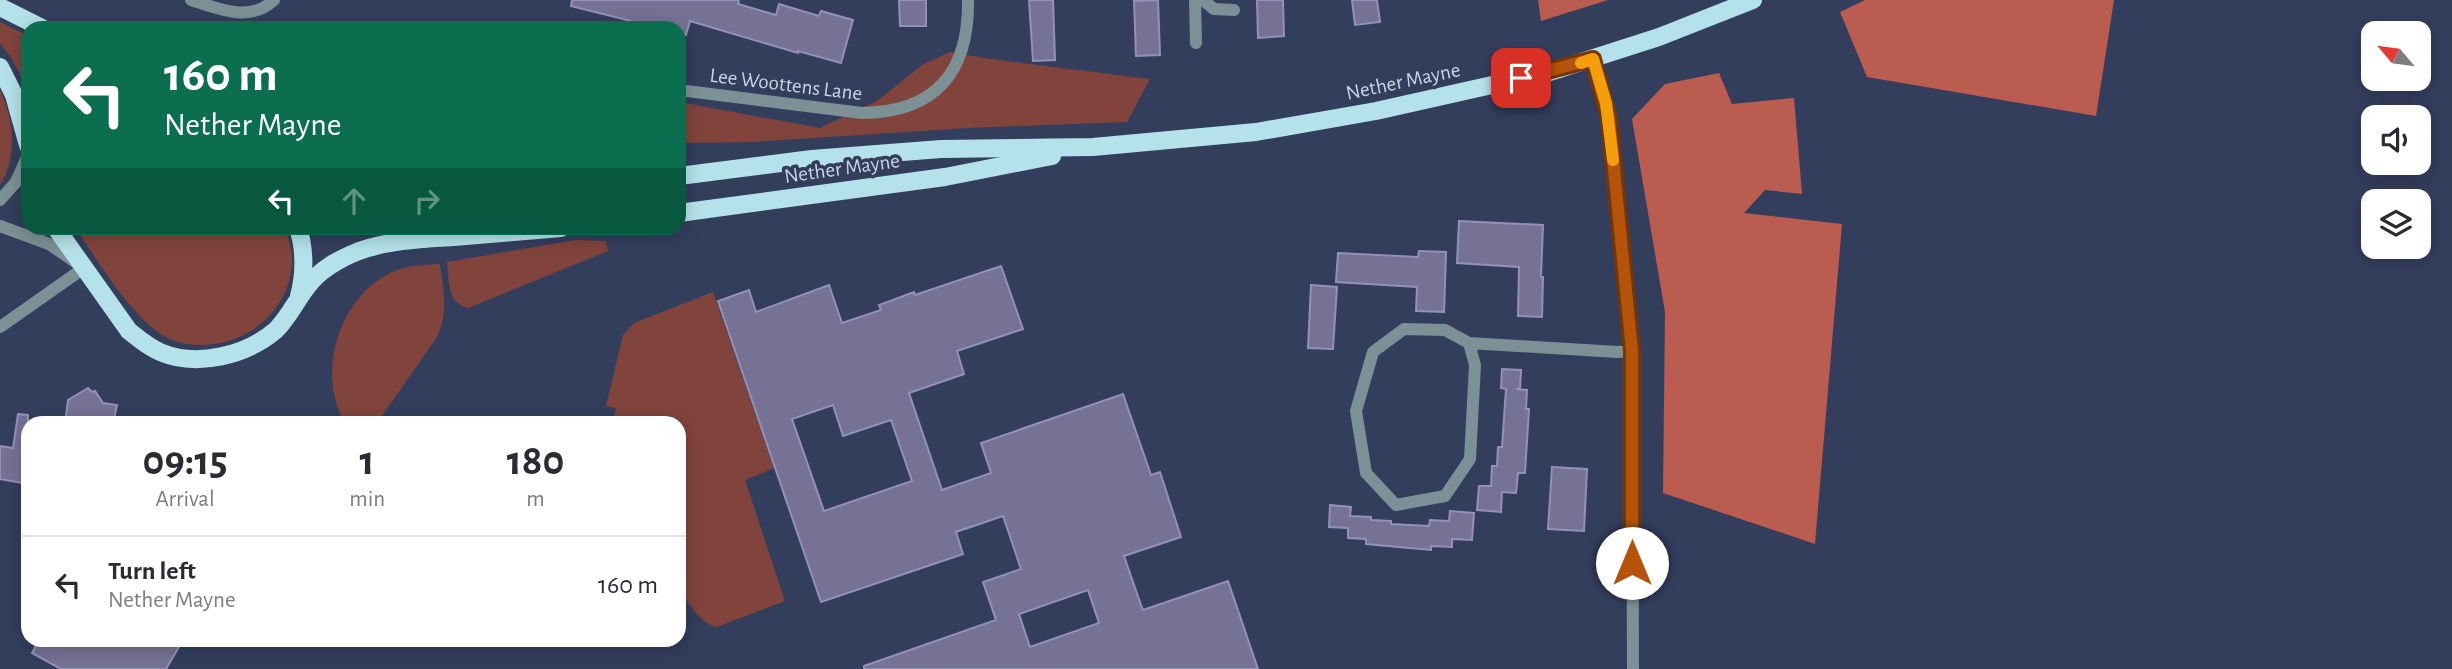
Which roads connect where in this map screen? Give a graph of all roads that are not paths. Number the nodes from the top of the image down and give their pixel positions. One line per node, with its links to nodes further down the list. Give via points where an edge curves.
1 (191, 0): 2 (street, via 237,13 255,13)
2 (274, 0)
3 (968, 0): 13 (street, Lee Woottens Lane, via 968,26 955,67 942,85 906,108 862,114)
4 (1195, 0): 10 (street)
5 (1203, 0): 8 (street, via 1214,9)
6 (1753, 0): 11 (main road, Nether Mayne)
7 (0, 7): 9 (main road)
8 (1234, 9)
9 (28, 21)
10 (1196, 43)
11 (1593, 59): 15 (main road, Nether Mayne, via 1376,111 1256,132); 30 (street, via 1609,118)
12 (0, 67): 14 (main road)
13 (686, 91)
14 (21, 120)
15 (1093, 148): 17 (main road, Nether Mayne, via 940,149); 19 (main road, Nether Mayne, via 945,177)
16 (21, 171): 18 (street)
17 (686, 175)
18 (0, 200)
19 (686, 212)
20 (0, 226): 21 (street)
21 (21, 234)
22 (24, 235): 26 (street, via 48,244)
23 (61, 235): 26 (main road)
24 (299, 235): 27 (main road, via 303,261)
25 (474, 235): 27 (main road, via 375,246 345,257 317,275)
26 (84, 268): 27 (main road, via 130,331 162,353 185,358 237,353 260,342 277,329); 28 (street)
27 (297, 302)
28 (0, 327)
29 (1469, 343): 29 (street, via 1475,365 1470,459 1445,496 1396,505 1366,473 1356,411 1373,352 1404,329 1445,330); 30 (street)
30 (1632, 351): 31 (street)
31 (1633, 669)

